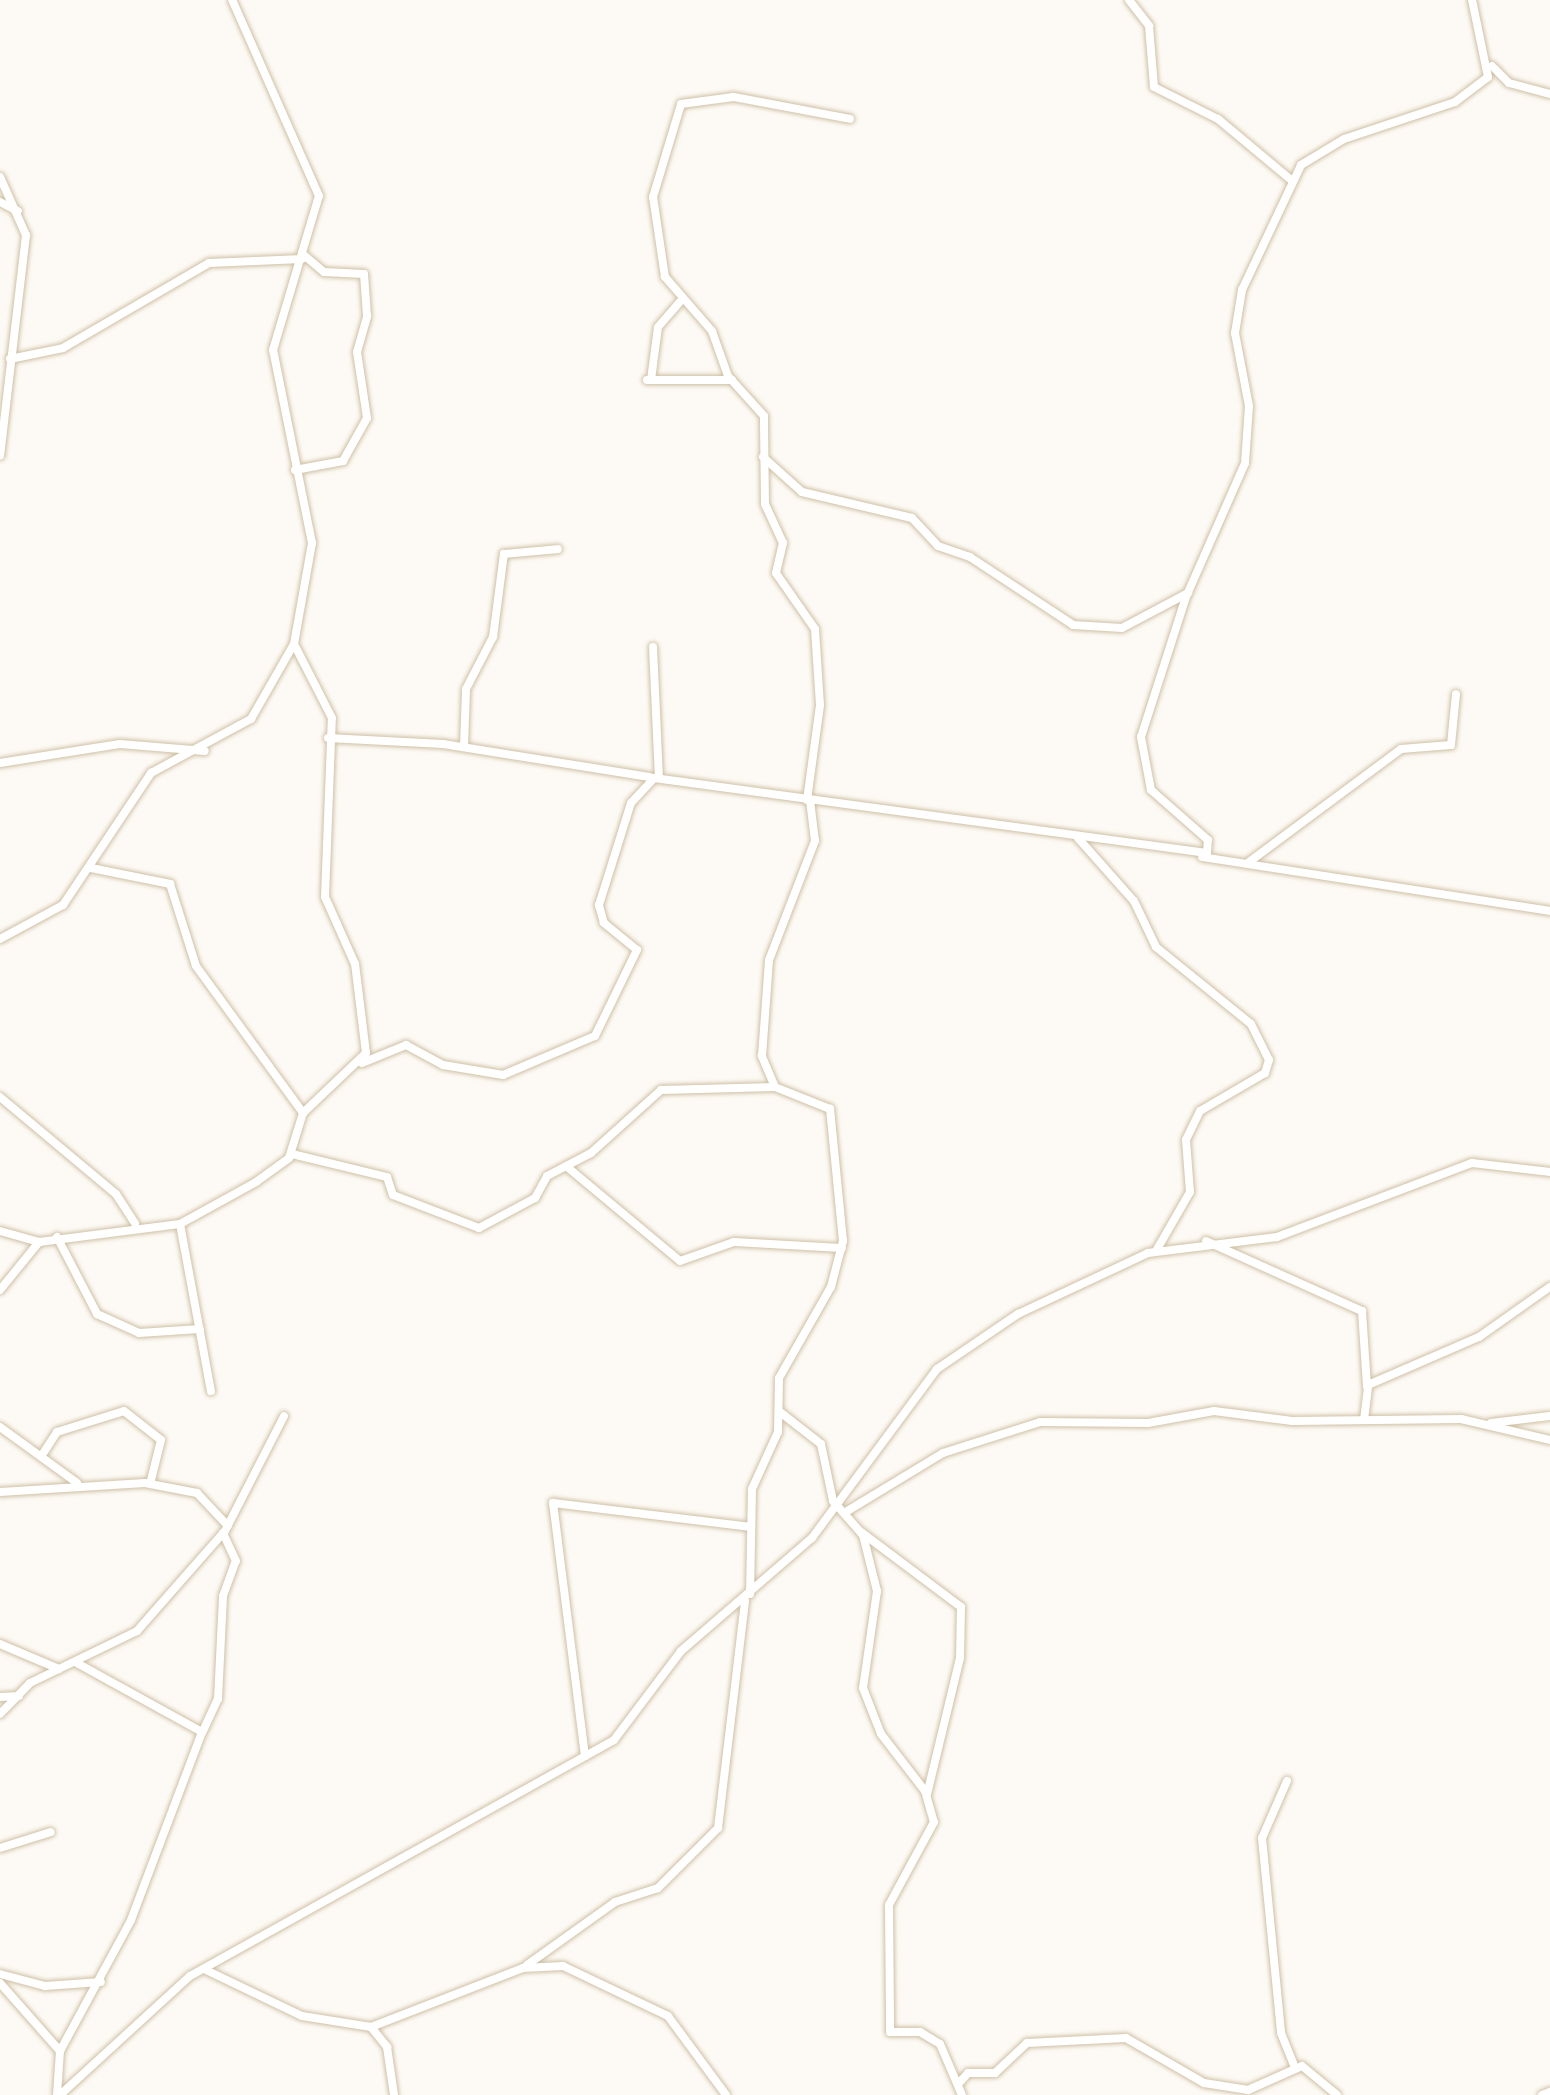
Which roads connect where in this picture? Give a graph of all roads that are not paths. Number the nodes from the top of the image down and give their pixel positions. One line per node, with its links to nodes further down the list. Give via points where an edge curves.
1 (232, 0): 11 (street, via 314,172 319,206)
2 (1128, 0): 8 (street, via 1148,26 1154,87 1218,118)
3 (1472, 0): 4 (street)
4 (1492, 66): 5 (street, via 1509,82); 8 (street, via 1454,102 1344,139)
5 (1550, 94)
6 (850, 120): 12 (street, via 734,96 674,109 653,208 662,272)
7 (0, 177): 10 (street)
8 (1290, 178): 19 (street, via 1236,313 1249,419 1242,475)
9 (0, 202): 10 (street)
10 (19, 212): 13 (street, via 26,237)
11 (303, 257): 13 (street, via 209,262 63,348); 17 (street, via 273,350); 17 (street, via 324,272 364,275 357,352 366,418 343,461)
12 (682, 299): 14 (street, via 715,335); 14 (street, via 658,327 648,380)
13 (10, 359): 15 (street)
14 (732, 380): 16 (street, via 763,413)
15 (0, 455)
16 (762, 456): 19 (street, via 802,492 912,518 938,546 970,557 1073,625 1124,627); 28 (street, via 766,511 782,543 776,573 815,628 820,704)
17 (295, 470): 20 (street, via 312,550)
18 (558, 548): 24 (street, via 504,554 494,638 466,688)
19 (1188, 593): 30 (street, via 1140,751 1156,797 1208,840)
20 (294, 644): 23 (street, via 331,712); 25 (street, via 257,712)
21 (653, 647): 27 (street)
22 (1456, 694): 31 (street, via 1450,745 1401,749)
23 (328, 738): 24 (street); 35 (street, via 332,849 324,891 355,964)
24 (464, 747): 27 (street)
25 (205, 751): 26 (street, via 120,744); 32 (street, via 151,773)
26 (0, 764)
27 (657, 778): 28 (street); 35 (street, via 631,803 599,905 604,924 637,950 596,1036 503,1076 443,1064 406,1044)
28 (808, 800): 29 (street); 36 (street, via 815,841 766,970 762,1056)
29 (1078, 838): 30 (street); 49 (street, via 1134,900 1156,947 1251,1024 1269,1060 1265,1073 1210,1100 1196,1118 1186,1140 1190,1192)
30 (1197, 856): 31 (street)
31 (1245, 863): 33 (street)
32 (91, 868): 34 (street, via 57,910); 38 (street, via 170,884 196,966)
33 (1550, 910)
34 (0, 939)
35 (362, 1063): 38 (street)
36 (775, 1087): 40 (street, via 672,1086); 48 (street, via 830,1109)
37 (0, 1096): 42 (street, via 116,1194)
38 (303, 1113): 39 (street)
39 (292, 1154): 40 (street, via 388,1177 391,1194 479,1228 535,1198 545,1177); 43 (street)
40 (566, 1166): 48 (street, via 680,1261 734,1242)
41 (1550, 1172): 46 (street, via 1472,1163 1277,1236)
42 (136, 1224): 43 (street); 45 (street)
43 (180, 1224): 52 (street)
44 (0, 1231): 47 (street)
45 (56, 1236): 47 (street); 52 (street, via 97,1314 139,1334)
46 (1206, 1241): 49 (street); 53 (street, via 1362,1311)
47 (39, 1242): 51 (street)
48 (842, 1248): 55 (street, via 831,1287 778,1378)
49 (1156, 1251): 66 (street, via 1030,1308 945,1361)
50 (1550, 1287): 53 (street, via 1480,1337)
51 (0, 1290)
52 (200, 1328): 54 (street)
53 (1367, 1388): 58 (street)
54 (210, 1392)
55 (779, 1409): 66 (street, via 821,1444); 67 (street, via 777,1436 754,1480)
56 (284, 1416): 68 (street)
57 (1550, 1416): 59 (street)
58 (1364, 1420): 59 (street); 66 (street, via 1214,1411 1134,1424 1040,1422 943,1452)
59 (1491, 1423): 61 (street, via 1518,1439)
60 (0, 1427): 62 (street)
61 (1550, 1440)
62 (44, 1452): 63 (street); 64 (street, via 57,1432 124,1411 161,1440)
63 (77, 1483): 64 (street); 65 (street)
64 (150, 1484): 68 (street, via 197,1494)
65 (0, 1492)
66 (841, 1510): 69 (street); 70 (street)
67 (750, 1527): 70 (street); 78 (street, via 553,1502)
68 (225, 1529): 72 (street, via 128,1639); 77 (street, via 236,1561 223,1596 218,1699)
69 (861, 1532): 80 (street, via 878,1592 863,1688 876,1726); 80 (street, via 962,1609 960,1658)
70 (747, 1599): 78 (street, via 680,1652 620,1734); 83 (street, via 718,1828 658,1888 616,1902)
71 (0, 1644): 73 (street)
72 (75, 1662): 73 (street); 77 (street)
73 (59, 1668): 74 (street)
74 (19, 1696): 75 (street); 76 (street)
75 (0, 1698)
76 (0, 1714)
77 (202, 1733): 86 (street, via 175,1820)
78 (585, 1756): 84 (street)
79 (1287, 1781): 90 (street, via 1262,1838 1282,2039)
80 (927, 1794): 91 (street, via 934,1831 888,1910 890,2032 929,2036)
81 (51, 1832): 82 (street)
82 (0, 1848)
83 (524, 1968): 88 (street); 95 (street, via 563,1966 668,2016)
84 (206, 1970): 88 (street, via 302,2016); 93 (street)
85 (0, 1974): 86 (street, via 50,1987)
86 (101, 1982): 89 (street)
87 (0, 1984): 89 (street)
88 (371, 2027): 94 (street, via 386,2048)
89 (60, 2051): 93 (street)
90 (1294, 2068): 91 (street, via 1235,2090 1175,2073 1143,2044 1117,2038 1027,2043 994,2074 968,2073); 97 (street, via 1313,2070)
91 (960, 2082): 96 (street)
92 (1550, 2092): 98 (street)
93 (59, 2095)
94 (394, 2095)
95 (726, 2095)
96 (962, 2095)
97 (1337, 2095)
98 (1542, 2095)

